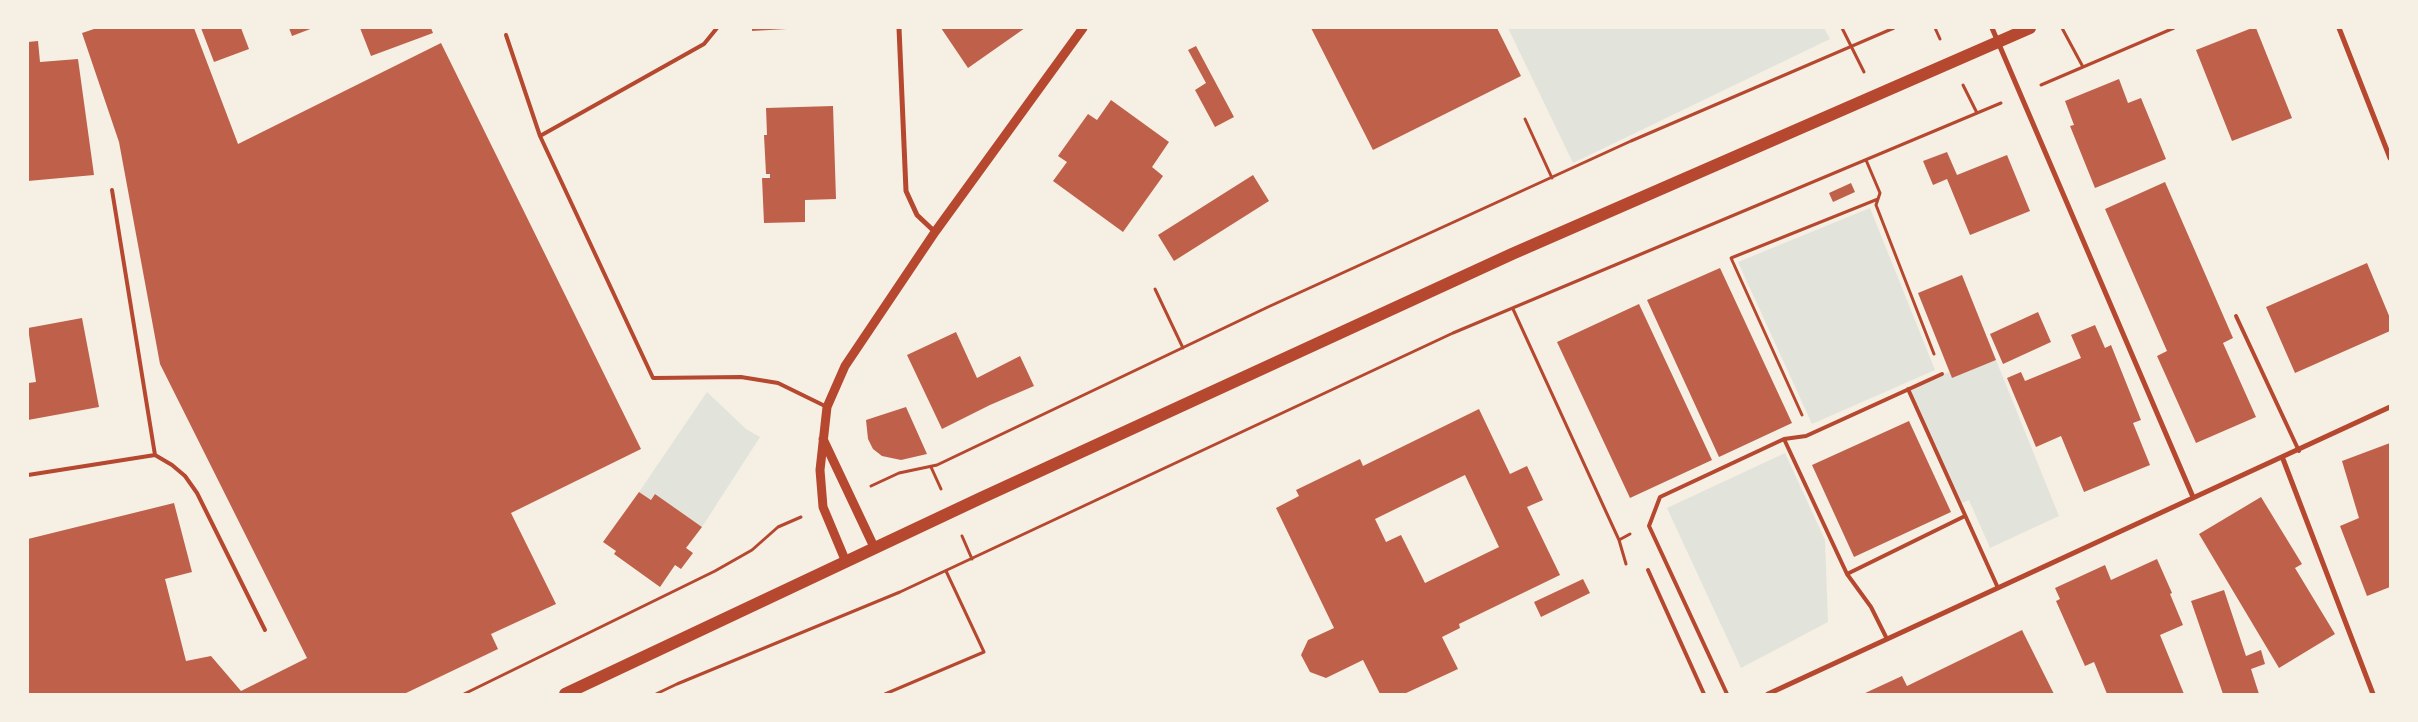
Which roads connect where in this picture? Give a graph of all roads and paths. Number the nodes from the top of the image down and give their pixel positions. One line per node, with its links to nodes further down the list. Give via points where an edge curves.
1 (717, 28): 17 (lane, via 704,44)
2 (899, 28): 23 (street, via 906,191 917,215)
3 (1083, 28): 23 (street)
4 (1842, 28): 13 (path)
5 (1894, 28): 13 (path)
6 (1992, 28): 12 (street)
7 (2030, 28): 12 (main road)
8 (2062, 28): 14 (path)
9 (2174, 28): 14 (path)
10 (2339, 28): 18 (street)
11 (506, 35): 17 (lane)
12 (1999, 41): 15 (street); 44 (main road, via 1512,254)
13 (1851, 46): 20 (path)
14 (2083, 67): 15 (path)
15 (2021, 94): 19 (path); 40 (street)
16 (1525, 119): 20 (path)
17 (540, 136): 30 (lane, via 654,378 742,377 778,383)
18 (2390, 158)
19 (1866, 160): 22 (path, via 1880,193); 25 (path)
20 (1552, 178): 27 (path)
21 (112, 190): 36 (lane)
22 (1878, 199): 28 (path, via 1876,205); 32 (path, via 1731,258)
23 (935, 232): 30 (street, via 845,366)
24 (1155, 289): 27 (path)
25 (1513, 309): 43 (path); 47 (path, via 1452,333)
26 (2236, 316): 35 (lane)
27 (1183, 348): 38 (path, via 937,465)
28 (1942, 374): 29 (lane)
29 (1908, 389): 32 (lane); 41 (lane)
30 (827, 407): 33 (street)
31 (2390, 407): 35 (street)
32 (1810, 434): 34 (lane)
33 (823, 438): 44 (street); 45 (street, via 820,470 823,507)
34 (1784, 439): 48 (lane); 57 (lane, via 1660,497 1649,526)
35 (2299, 451): 37 (street)
36 (155, 455): 39 (lane); 50 (lane, via 172,464 197,493)
37 (2283, 458): 40 (street); 59 (street)
38 (899, 473)
39 (28, 475)
40 (2193, 497): 49 (street)
41 (1965, 516): 48 (lane); 49 (lane)
42 (778, 527): 52 (path, via 752,550 715,571)
43 (1618, 540)
44 (875, 548): 45 (main road)
45 (846, 562): 53 (main road)
46 (1648, 570): 56 (lane)
47 (946, 571): 54 (path); 55 (path, via 984,652)
48 (1847, 574): 51 (lane, via 1871,607)
49 (1998, 588): 51 (street)
50 (265, 630)
51 (1887, 639): 58 (street)
52 (464, 694)
53 (566, 694)
54 (656, 694)
55 (886, 694)
56 (1704, 694)
57 (1728, 694)
58 (1768, 694)
59 (2373, 694)

